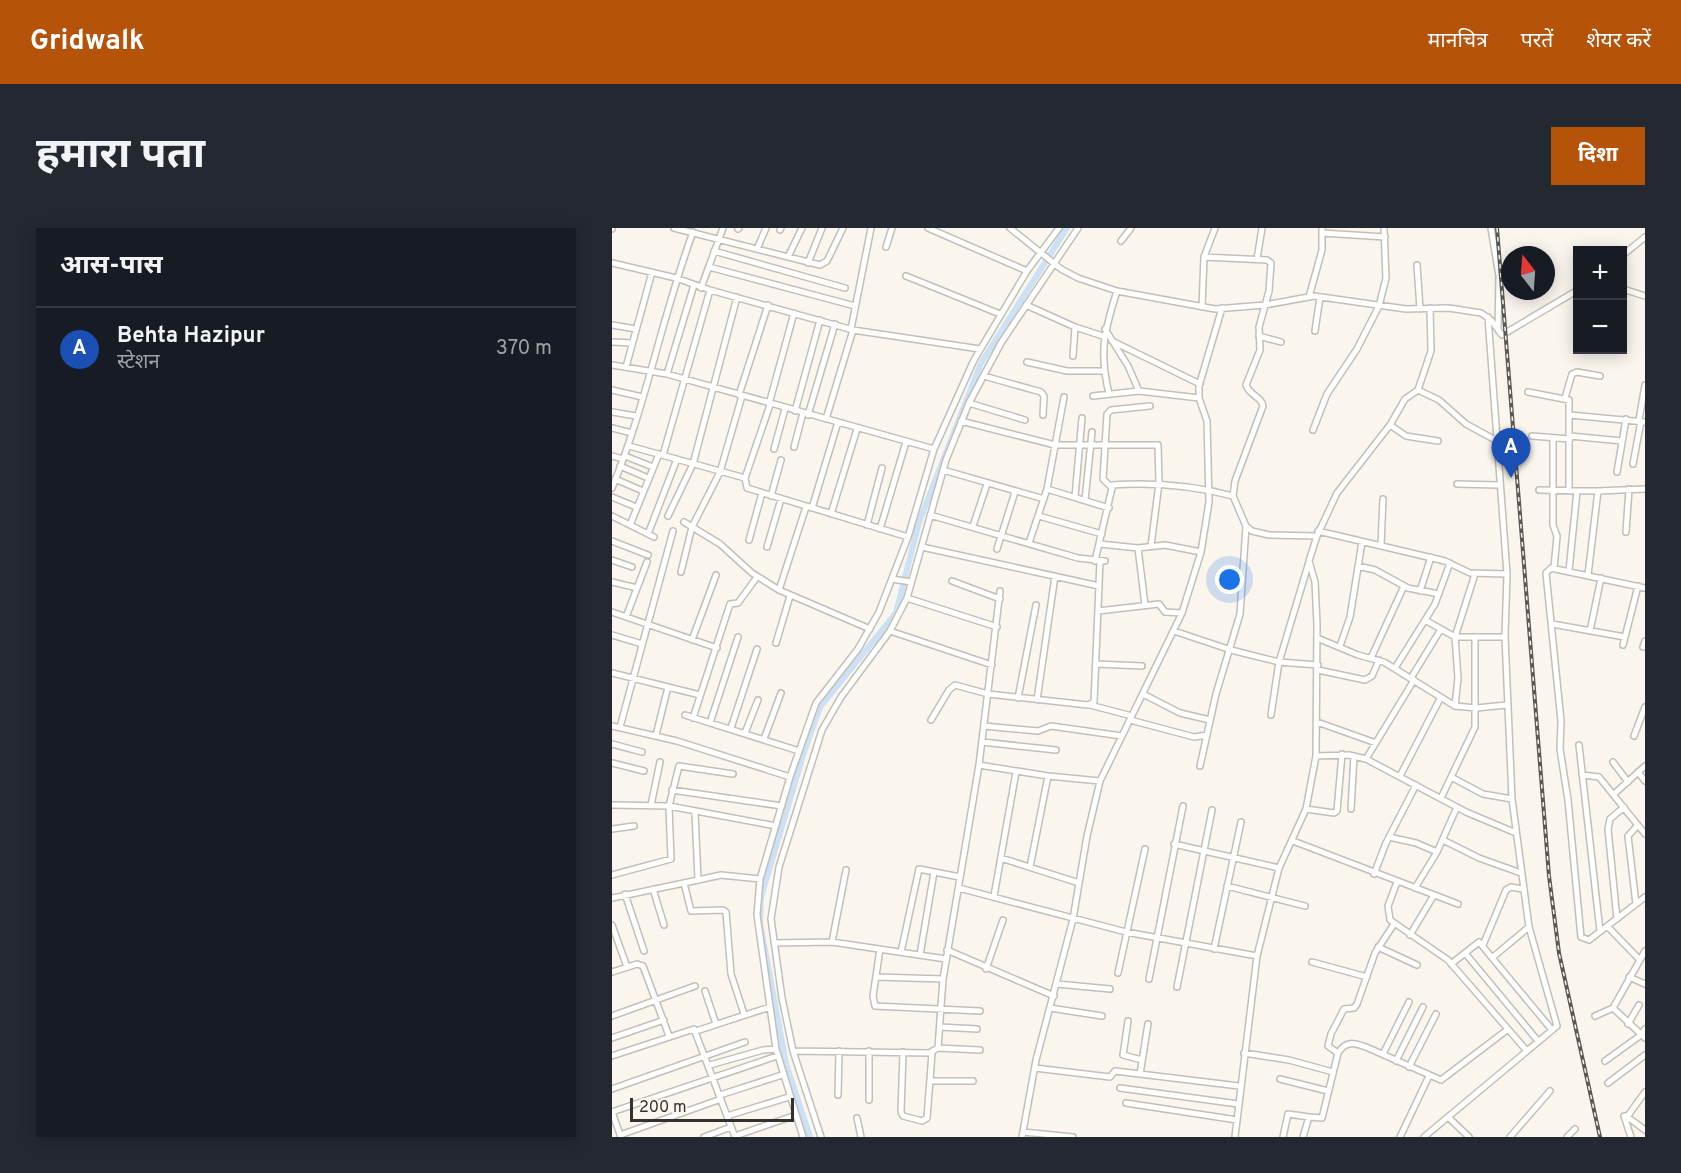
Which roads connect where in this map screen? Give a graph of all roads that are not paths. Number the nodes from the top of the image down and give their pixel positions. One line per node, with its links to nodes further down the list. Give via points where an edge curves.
1 (674, 228): 19 (street)
2 (723, 228): 22 (street)
3 (766, 228): 25 (street)
4 (802, 228): 28 (street)
5 (822, 228): 33 (street)
6 (843, 228): 33 (street, via 824,264)
7 (871, 228): 54 (street)
8 (892, 228): 24 (street)
9 (928, 228): 36 (street)
10 (1010, 228): 30 (street)
11 (1059, 228): 30 (street)
12 (1078, 228): 30 (street)
13 (1131, 228): 23 (street)
14 (1215, 228): 29 (street)
15 (1262, 228): 31 (street)
16 (1384, 228): 20 (street)
17 (1491, 228): 70 (street, via 1499,291)
18 (1322, 231): 20 (street); 49 (street, via 1322,250)
19 (693, 232): 22 (street); 39 (street)
20 (1384, 237): 55 (street, via 1386,278)
21 (1645, 237): 27 (street)
22 (718, 238): 25 (street); 26 (street)
23 (1121, 242)
24 (886, 247)
25 (757, 249): 28 (street)
26 (714, 251): 35 (street); 42 (street)
27 (1627, 252)
28 (788, 257): 33 (street)
29 (1204, 257): 31 (street); 56 (street)
30 (1046, 259): 36 (street); 45 (street, via 1078,278); 52 (street)
31 (1257, 259): 53 (street, via 1271,263)
32 (612, 263): 37 (street)
33 (808, 263)
34 (1417, 266): 59 (street)
35 (709, 267): 41 (street); 54 (street)
36 (1027, 271): 61 (street)
37 (652, 272): 39 (street); 67 (street)
38 (906, 276): 61 (street)
39 (676, 278): 40 (street); 82 (street)
40 (694, 285): 41 (street); 84 (street)
41 (701, 288): 43 (street)
42 (845, 288)
43 (710, 290): 48 (street); 87 (street)
44 (1627, 290): 47 (street)
45 (1117, 291): 56 (street); 71 (street)
46 (1573, 293): 70 (street, via 1507,333)
47 (1645, 296)
48 (737, 297): 51 (street); 90 (street)
49 (1309, 297): 50 (street); 53 (street)
50 (1320, 297): 55 (street); 69 (street)
51 (768, 305): 60 (street); 97 (street)
52 (1026, 305): 66 (street); 85 (street)
53 (1265, 305): 57 (street); 72 (street)
54 (855, 306): 68 (street)
55 (1379, 306): 59 (street); 123 (street, via 1357,350 1327,394)
56 (1202, 308): 57 (street)
57 (1222, 308): 88 (street)
58 (1430, 308): 59 (street); 62 (street, via 1477,312); 93 (street, via 1431,351)
59 (1420, 309)
60 (794, 313): 63 (street); 103 (street)
61 (1000, 314): 77 (street)
62 (1488, 317): 70 (street); 132 (street)
63 (820, 320): 64 (street); 107 (street)
64 (835, 324): 68 (street); 109 (street)
65 (612, 325): 67 (street)
66 (1075, 327): 71 (street); 78 (street)
67 (636, 329): 76 (street)
68 (852, 329): 77 (street); 115 (street)
69 (1315, 331)
70 (1497, 332)
71 (1104, 333): 73 (street); 83 (street)
72 (1259, 336): 75 (street); 175 (street, via 1259,353 1246,385 1263,406)
73 (1112, 341): 88 (street); 94 (street)
74 (612, 342): 76 (street)
75 (1281, 342)
76 (632, 343): 81 (street)
77 (980, 349): 91 (street)
78 (1073, 356)
79 (1027, 362): 83 (street, via 1068,371)
80 (612, 365): 81 (street)
81 (626, 367): 82 (street)
82 (649, 371): 84 (street); 99 (street)
83 (1104, 371): 96 (street)
84 (667, 374): 87 (street)
85 (984, 376): 91 (street); 110 (street, via 1041,392)
86 (1600, 376): 102 (street, via 1572,374)
87 (684, 379): 90 (street); 141 (street)
88 (1200, 384): 101 (street)
89 (1645, 385): 118 (street)
90 (714, 388): 97 (street); 146 (street)
91 (969, 389): 104 (street); 140 (street)
92 (612, 390): 99 (street)
93 (1418, 390): 120 (street, via 1405,399); 132 (street)
94 (1139, 391): 96 (street); 101 (street)
95 (1528, 392): 102 (street)
96 (1109, 394): 98 (street)
97 (741, 395): 103 (street); 153 (street)
98 (1093, 396)
99 (642, 397): 112 (street)
100 (1064, 397): 135 (street)
101 (1199, 398): 163 (street, via 1207,421)
102 (1565, 398): 111 (street, via 1570,402)
103 (770, 404): 106 (street); 155 (street)
104 (969, 404): 116 (street); 117 (street)
105 (1150, 406): 136 (street, via 1107,412)
106 (786, 409): 107 (street); 139 (street)
107 (795, 411): 109 (street)
108 (612, 412): 112 (street)
109 (806, 414): 115 (street); 138 (street)
110 (1043, 415)
111 (1570, 415): 114 (street); 127 (street)
112 (636, 416): 125 (street)
113 (1082, 418): 133 (street)
114 (1626, 418): 118 (street); 130 (street)
115 (826, 419): 119 (street)
116 (1025, 420)
117 (961, 421): 135 (street); 151 (street)
118 (1641, 421): 147 (street)
119 (838, 422): 122 (street); 184 (street)
120 (1390, 425): 129 (street, via 1406,436); 201 (street, via 1337,494)
121 (612, 428): 125 (street)
122 (856, 429): 131 (street); 185 (street)
123 (1313, 430)
124 (1092, 432): 134 (street)
125 (632, 434): 137 (street)
126 (1532, 436): 128 (street)
127 (1570, 437): 128 (street); 130 (street); 169 (street)
128 (1553, 438): 167 (street)
129 (1438, 441)
130 (1622, 441): 152 (street)
131 (906, 442): 140 (street); 196 (street)
132 (1499, 442): 161 (street)
133 (1080, 444): 134 (street); 135 (street); 177 (street)
134 (1091, 444): 136 (street); 181 (street)
135 (1055, 445): 162 (street)
136 (1104, 445): 156 (street, via 1158,446); 160 (street, via 1103,480)
137 (629, 446): 141 (street); 143 (street)
138 (794, 447)
139 (774, 449)
140 (934, 449): 204 (street)
141 (661, 455): 144 (street); 149 (street)
142 (612, 456): 143 (street)
143 (624, 457): 148 (street); 149 (street)
144 (677, 459): 146 (street); 199 (street)
145 (782, 460): 174 (street)
146 (693, 464): 153 (street); 188 (street)
147 (1633, 464)
148 (621, 466): 154 (street); 157 (street)
149 (653, 467): 154 (street)
150 (882, 468): 192 (street)
151 (943, 470): 158 (street); 186 (street)
152 (1617, 471)
153 (720, 472): 155 (street); 195 (street)
154 (648, 478): 168 (street)
155 (745, 478): 173 (street, via 747,488)
156 (1159, 483): 160 (street); 163 (street); 211 (street)
157 (613, 484): 168 (street)
158 (987, 484): 172 (street); 193 (street)
159 (1457, 484): 161 (street)
160 (1111, 485): 183 (street)
161 (1499, 485): 230 (street)
162 (1047, 489): 177 (street); 179 (street)
163 (1209, 489): 175 (street); 216 (street)
164 (1629, 489): 165 (street); 171 (street); 198 (street)
165 (1645, 489)
166 (1539, 490): 167 (street)
167 (1554, 490): 169 (street); 226 (street)
168 (643, 491): 182 (street)
169 (1569, 491): 170 (street)
170 (1577, 491): 171 (street); 227 (street)
171 (1598, 491): 232 (street)
172 (1015, 492): 179 (street); 202 (street)
173 (762, 493): 174 (street); 205 (street)
174 (771, 496): 178 (street)
175 (1233, 496): 194 (street)
176 (612, 497): 182 (street)
177 (1075, 497): 181 (street)
178 (781, 499): 184 (street); 212 (street)
179 (1044, 499): 189 (street)
180 (1383, 499): 210 (street)
181 (1085, 500): 183 (street)
182 (636, 507): 191 (street)
183 (1109, 507): 200 (street)
184 (809, 508): 185 (street); 244 (street)
185 (831, 514): 192 (street)
186 (930, 515): 193 (street); 213 (street)
187 (612, 516): 191 (street)
188 (668, 516)
189 (1039, 516): 200 (street); 208 (street)
190 (684, 522): 195 (street)
191 (630, 525): 199 (street)
192 (867, 525): 196 (street)
193 (973, 526): 202 (street)
194 (1246, 526): 201 (street, via 1269,536); 280 (street, via 1241,606)
195 (692, 527): 228 (street); 234 (street, via 720,544)
196 (880, 529): 204 (street)
197 (673, 531): 258 (street)
198 (1626, 532)
199 (648, 534): 203 (street)
200 (1102, 534): 209 (street)
201 (1318, 534): 207 (street); 221 (street)
202 (1001, 535): 208 (street); 215 (street)
203 (654, 537)
204 (908, 537): 236 (street)
205 (749, 540)
206 (612, 541): 217 (street)
207 (1362, 542): 210 (street); 224 (street)
208 (1029, 543): 220 (street)
209 (1100, 544): 214 (street); 220 (street)
210 (1381, 545): 218 (street)
211 (1151, 546): 214 (street); 216 (street)
212 (767, 547)
213 (922, 547): 233 (street); 236 (street)
214 (1138, 548): 252 (street)
215 (997, 549)
216 (1201, 552): 255 (street)
217 (648, 555)
218 (1431, 557): 223 (street); 246 (street)
219 (612, 560): 225 (street)
220 (1100, 561): 239 (street)
221 (1309, 561): 271 (street, via 1315,582); 283 (street)
222 (647, 562): 242 (street)
223 (1450, 563): 229 (street); 247 (street)
224 (1358, 566): 240 (street, via 1375,570); 277 (street, via 1350,617)
225 (632, 567)
226 (1554, 568): 227 (street); 259 (street, via 1546,573)
227 (1569, 571): 232 (street)
228 (681, 572)
229 (1475, 574): 230 (street); 268 (street)
230 (1507, 574): 269 (street)
231 (716, 575): 273 (street)
232 (1588, 575): 235 (street)
233 (1054, 576): 239 (street); 300 (street)
234 (757, 577): 244 (street); 278 (street, via 738,603 730,604)
235 (1601, 578): 241 (street); 265 (street)
236 (902, 581): 249 (street); 261 (street)
237 (951, 581): 250 (street)
238 (612, 582): 242 (street)
239 (1099, 586): 253 (street)
240 (1404, 586): 246 (street); 281 (street)
241 (1638, 586): 243 (street); 270 (street)
242 (637, 588): 256 (street)
243 (1645, 588)
244 (778, 591): 248 (street)
245 (1000, 591): 250 (street)
246 (1420, 591): 247 (street)
247 (1439, 594): 257 (street)
248 (790, 596): 261 (street); 274 (street)
249 (907, 598): 260 (street); 263 (street)
250 (1000, 599): 260 (street)
251 (1036, 605): 298 (street)
252 (1145, 605): 253 (street); 255 (street, via 1162,605 1165,612)
253 (1098, 611): 284 (street)
254 (612, 612): 256 (street)
255 (1182, 613): 264 (street)
256 (626, 617): 258 (street)
257 (1425, 620): 262 (street); 288 (street)
258 (647, 624): 273 (street); 275 (street)
259 (1552, 624): 265 (street); 421 (street, via 1579,932 1586,941)
260 (997, 627): 285 (street)
261 (870, 629): 329 (street, via 822,694)
262 (1441, 629): 268 (street); 290 (street)
263 (891, 631): 285 (street); 363 (street, via 827,720)
264 (1174, 631): 280 (street); 295 (street)
265 (1590, 631): 270 (street)
266 (612, 635): 275 (street)
267 (738, 637): 313 (street)
268 (1455, 637): 272 (street); 303 (street)
269 (1505, 637): 272 (street); 302 (street)
270 (1625, 637): 276 (street)
271 (1317, 638): 277 (street); 287 (street)
272 (1475, 639): 305 (street)
273 (692, 640): 278 (street)
274 (776, 642)
275 (642, 644): 291 (street)
276 (1623, 645)
277 (1340, 646): 281 (street)
278 (717, 648): 296 (street)
279 (757, 649): 317 (street)
280 (1231, 650): 283 (street); 311 (street)
281 (1371, 658): 282 (street)
282 (1379, 660): 287 (street, via 1372,676 1365,681); 288 (street)
283 (1279, 662): 287 (street); 307 (street)
284 (1097, 664): 286 (street); 301 (street, via 1095,699)
285 (992, 665): 294 (street)
286 (1142, 666)
287 (1318, 668): 312 (street)
288 (1395, 668): 290 (street)
289 (612, 675): 291 (street)
290 (1413, 679): 297 (street); 325 (street)
291 (633, 680): 292 (street); 316 (street)
292 (668, 687): 296 (street); 319 (street)
293 (781, 693): 323 (street)
294 (988, 694): 298 (street); 310 (street, via 952,687); 315 (street)
295 (1143, 694): 309 (street); 311 (street, via 1180,713)
296 (700, 695): 308 (street)
297 (1441, 697): 303 (street); 347 (street)
298 (1018, 698): 300 (street)
299 (758, 700): 318 (street)
300 (1036, 700): 301 (street)
301 (1090, 705): 309 (street)
302 (1507, 705): 305 (street); 357 (street)
303 (1455, 706): 305 (street)
304 (1645, 707): 322 (street)
305 (1476, 708): 349 (street, via 1473,735)
306 (686, 715): 308 (street)
307 (1270, 716)
308 (693, 718): 313 (street)
309 (1131, 718): 320 (street, via 1194,737); 321 (street)
310 (931, 720)
311 (1210, 720): 320 (street)
312 (1317, 722): 325 (street); 332 (street)
313 (710, 723): 317 (street)
314 (612, 726): 316 (street)
315 (984, 726): 321 (street, via 1036,731 1051,726); 324 (street)
316 (620, 727): 319 (street)
317 (731, 728): 318 (street)
318 (745, 733): 323 (street)
319 (656, 735): 348 (street)
320 (1207, 735): 339 (street)
321 (1122, 736): 350 (street)
322 (1634, 736)
323 (764, 739): 329 (street)
324 (982, 742): 328 (street); 338 (street)
325 (1376, 743): 334 (street)
326 (612, 744): 330 (street)
327 (1579, 745): 345 (street)
328 (1056, 750)
329 (799, 751): 348 (street)
330 (642, 752)
331 (1342, 754): 332 (street); 333 (street); 366 (street, via 1337,811)
332 (1316, 756): 366 (street)
333 (1354, 756): 334 (street); 367 (street)
334 (1366, 759): 347 (street)
335 (660, 762): 360 (street)
336 (1612, 762): 352 (street)
337 (612, 763): 341 (street)
338 (979, 765): 342 (street); 393 (street)
339 (1200, 766)
340 (1645, 766): 343 (street)
341 (644, 771)
342 (1016, 772): 346 (street); 384 (street)
343 (1638, 772): 351 (street); 352 (street)
344 (733, 774): 354 (street, via 680,766)
345 (1582, 775): 355 (street, via 1596,775); 421 (street)
346 (1048, 776): 350 (street); 386 (street)
347 (1400, 776): 353 (street)
348 (790, 777): 358 (street)
349 (1451, 777): 356 (street); 357 (street, via 1484,794)
350 (1100, 781): 396 (street)
351 (1645, 781)
352 (1628, 782): 355 (street)
353 (1416, 785): 356 (street); 377 (street)
354 (672, 790): 358 (street); 361 (street)
355 (1614, 794): 365 (street)
356 (1441, 798): 364 (street)
357 (1512, 799): 375 (street)
358 (785, 804): 363 (street); 373 (street)
359 (612, 805): 360 (street)
360 (651, 805): 361 (street)
361 (669, 806): 369 (street); 392 (street, via 671,859)
362 (1183, 806): 380 (street)
363 (797, 807): 426 (street, via 774,889)
364 (1457, 807): 375 (street); 378 (street)
365 (1624, 807): 371 (street); 414 (street, via 1610,819 1608,829)
366 (1306, 809): 379 (street)
367 (1351, 809)
368 (1212, 810): 382 (street)
369 (695, 813): 373 (street); 394 (street)
370 (1241, 822): 385 (street)
371 (1638, 825): 376 (street); 411 (street, via 1628,836)
372 (634, 826): 374 (street)
373 (776, 826): 395 (street)
374 (612, 829)
375 (1516, 833): 390 (street)
376 (1645, 834)
377 (1389, 837): 383 (street); 391 (street)
378 (1443, 840): 383 (street); 390 (street)
379 (1293, 841): 387 (street); 391 (street)
380 (1174, 844): 382 (street); 424 (street)
381 (1145, 849): 422 (street)
382 (1203, 851): 385 (street); 427 (street)
383 (1437, 852): 401 (street)
384 (1000, 858): 386 (street); 406 (street)
385 (1233, 858): 387 (street); 399 (street)
386 (1030, 867): 396 (street)
387 (1279, 868): 407 (street)
388 (846, 870): 425 (street)
389 (934, 872): 393 (street); 435 (street, via 919,869); 437 (street)
390 (1521, 873): 403 (street)
391 (1374, 874): 397 (street)
392 (612, 875)
393 (960, 877): 400 (street)
394 (699, 879): 395 (street, via 733,875); 398 (street)
395 (760, 879): 464 (street, via 757,915)
396 (1079, 882): 413 (street)
397 (1397, 882): 401 (street); 416 (street, via 1388,912)
398 (684, 883): 402 (street); 470 (street, via 691,911 726,912 731,974)
399 (1227, 886): 407 (street); 431 (street)
400 (958, 888): 406 (street); 433 (street)
401 (1415, 888): 405 (street)
402 (653, 889): 404 (street); 418 (street)
403 (1523, 889): 420 (street); 428 (street, via 1506,890)
404 (625, 894): 409 (street); 432 (street)
405 (1434, 895): 410 (street); 423 (street)
406 (994, 896): 413 (street)
407 (1272, 897): 412 (street); 438 (street)
408 (1645, 897): 411 (street)
409 (612, 898)
410 (1458, 904)
411 (1636, 904): 414 (street)
412 (1305, 906)
413 (1073, 919): 422 (street); 454 (street)
414 (1617, 919): 419 (street)
415 (1003, 920): 446 (street)
416 (1394, 924): 423 (street); 429 (street)
417 (612, 925): 445 (street)
418 (664, 925)
419 (1607, 926): 421 (street); 441 (street)
420 (1529, 927): 439 (street); 484 (street, via 1557,1026)
421 (1600, 931)
422 (1126, 932): 424 (street); 448 (street)
423 (1410, 935): 443 (street)
424 (1158, 938): 427 (street); 453 (street)
425 (832, 942): 426 (street); 430 (street)
426 (774, 943): 493 (street)
427 (1185, 943): 431 (street); 457 (street)
428 (1483, 945): 436 (street, via 1479,942); 439 (street)
429 (1378, 947): 444 (street); 450 (street)
430 (880, 949): 435 (street); 449 (street)
431 (1214, 949): 438 (street)
432 (644, 951)
433 (947, 951): 440 (street); 446 (street)
434 (1645, 951): 441 (street)
435 (901, 952): 437 (street)
436 (1465, 953): 443 (street); 489 (street)
437 (920, 955): 440 (street)
438 (1257, 956): 500 (street)
439 (1492, 957): 484 (street)
440 (946, 959): 452 (street)
441 (1639, 959): 451 (street)
442 (1312, 962): 450 (street)
443 (1452, 964): 483 (street)
444 (1417, 965)
445 (627, 967): 447 (street); 461 (street, via 643,966)
446 (986, 969): 460 (street)
447 (612, 972)
448 (1118, 973)
449 (876, 977): 452 (street); 466 (street, via 872,1002 875,1006)
450 (1367, 977): 501 (street, via 1356,1006 1344,1009 1331,1034 1328,1046)
451 (1629, 977): 455 (street); 468 (street)
452 (943, 979): 466 (street)
453 (1149, 979)
454 (1057, 984): 458 (street); 460 (street)
455 (1645, 984)
456 (695, 986): 461 (street)
457 (1177, 987)
458 (1110, 989)
459 (705, 991): 477 (street)
460 (1054, 996): 467 (street)
461 (656, 1000): 472 (street); 475 (street)
462 (1409, 1002): 502 (street)
463 (1639, 1005): 479 (street)
464 (770, 1007): 470 (street); 498 (street)
465 (1423, 1007): 507 (street)
466 (941, 1008): 469 (street); 480 (street)
467 (1050, 1008): 473 (street); 511 (street)
468 (1612, 1008): 474 (street); 479 (street)
469 (980, 1011)
470 (744, 1014): 477 (street)
471 (1436, 1014): 510 (street)
472 (612, 1016)
473 (1102, 1016)
474 (1595, 1016)
475 (664, 1020): 486 (street); 488 (street)
476 (1128, 1021): 506 (street, via 1123,1055)
477 (716, 1024): 485 (street)
478 (1148, 1024): 506 (street)
479 (1628, 1024): 487 (street)
480 (940, 1027): 481 (street); 491 (street)
481 (977, 1029)
482 (1645, 1029): 487 (street)
483 (1507, 1030): 496 (street); 516 (street, via 1447,1079)
484 (1552, 1030): 489 (street)
485 (696, 1031): 486 (street); 503 (street)
486 (669, 1036): 505 (street)
487 (1643, 1036): 508 (street)
488 (612, 1038)
489 (1538, 1041): 496 (street)
490 (746, 1042): 503 (street)
491 (938, 1048): 492 (street); 499 (street)
492 (980, 1050)
493 (793, 1051): 494 (street); 549 (street)
494 (839, 1051): 495 (street); 526 (street)
495 (869, 1051): 497 (street); 530 (street)
496 (1527, 1051): 537 (street)
497 (903, 1052): 499 (street); 518 (street, via 899,1094 903,1116 926,1120)
498 (776, 1053): 509 (street, via 763,1050); 514 (street); 515 (street)
499 (932, 1053): 518 (street)
500 (1244, 1053): 512 (street); 521 (street)
501 (1338, 1053): 502 (street, via 1353,1042); 512 (street)
502 (1383, 1054): 507 (street)
503 (706, 1055): 509 (street); 523 (street)
504 (1645, 1055): 520 (street)
505 (612, 1056)
506 (1142, 1060): 513 (street)
507 (1396, 1061): 510 (street)
508 (1605, 1061)
509 (710, 1065): 515 (street)
510 (1409, 1067): 516 (street)
511 (1035, 1068): 513 (street, via 1110,1077 1114,1071); 544 (street)
512 (1333, 1072): 524 (street)
513 (1140, 1074): 521 (street)
514 (782, 1075): 527 (street); 529 (street)
515 (714, 1076): 529 (street); 533 (street)
516 (1429, 1076): 555 (street)
517 (1280, 1079): 524 (street)
518 (930, 1081): 519 (street)
519 (973, 1081)
520 (1608, 1083)
521 (1239, 1086): 532 (street)
522 (1120, 1088): 532 (street)
523 (612, 1089)
524 (1328, 1091): 536 (street, via 1322,1118)
525 (1550, 1091): 558 (street)
526 (838, 1095)
527 (789, 1096): 534 (street); 535 (street)
528 (1644, 1096): 538 (street)
529 (721, 1097): 535 (street); 545 (street)
530 (869, 1100)
531 (1126, 1103): 540 (street)
532 (1238, 1104): 540 (street)
533 (612, 1112): 545 (street)
534 (796, 1115): 547 (street); 548 (street)
535 (727, 1116): 541 (street)
536 (1309, 1117): 553 (street, via 1288,1114); 554 (street)
537 (1448, 1117): 556 (street); 557 (street)
538 (1627, 1117): 543 (street); 560 (street, via 1624,1115)
539 (857, 1118): 550 (street)
540 (1237, 1120): 552 (street)
541 (732, 1127): 546 (street); 547 (street)
542 (1575, 1129): 559 (street)
543 (1645, 1130)
544 (1022, 1135): 551 (street)
545 (621, 1136)
546 (704, 1137)
547 (735, 1137)
548 (803, 1137)
549 (821, 1137)
550 (861, 1137)
551 (1073, 1137)
552 (1235, 1137)
553 (1283, 1137)
554 (1303, 1137)
555 (1400, 1137)
556 (1425, 1137)
557 (1468, 1137)
558 (1510, 1137)
559 (1567, 1137)
560 (1631, 1137)

